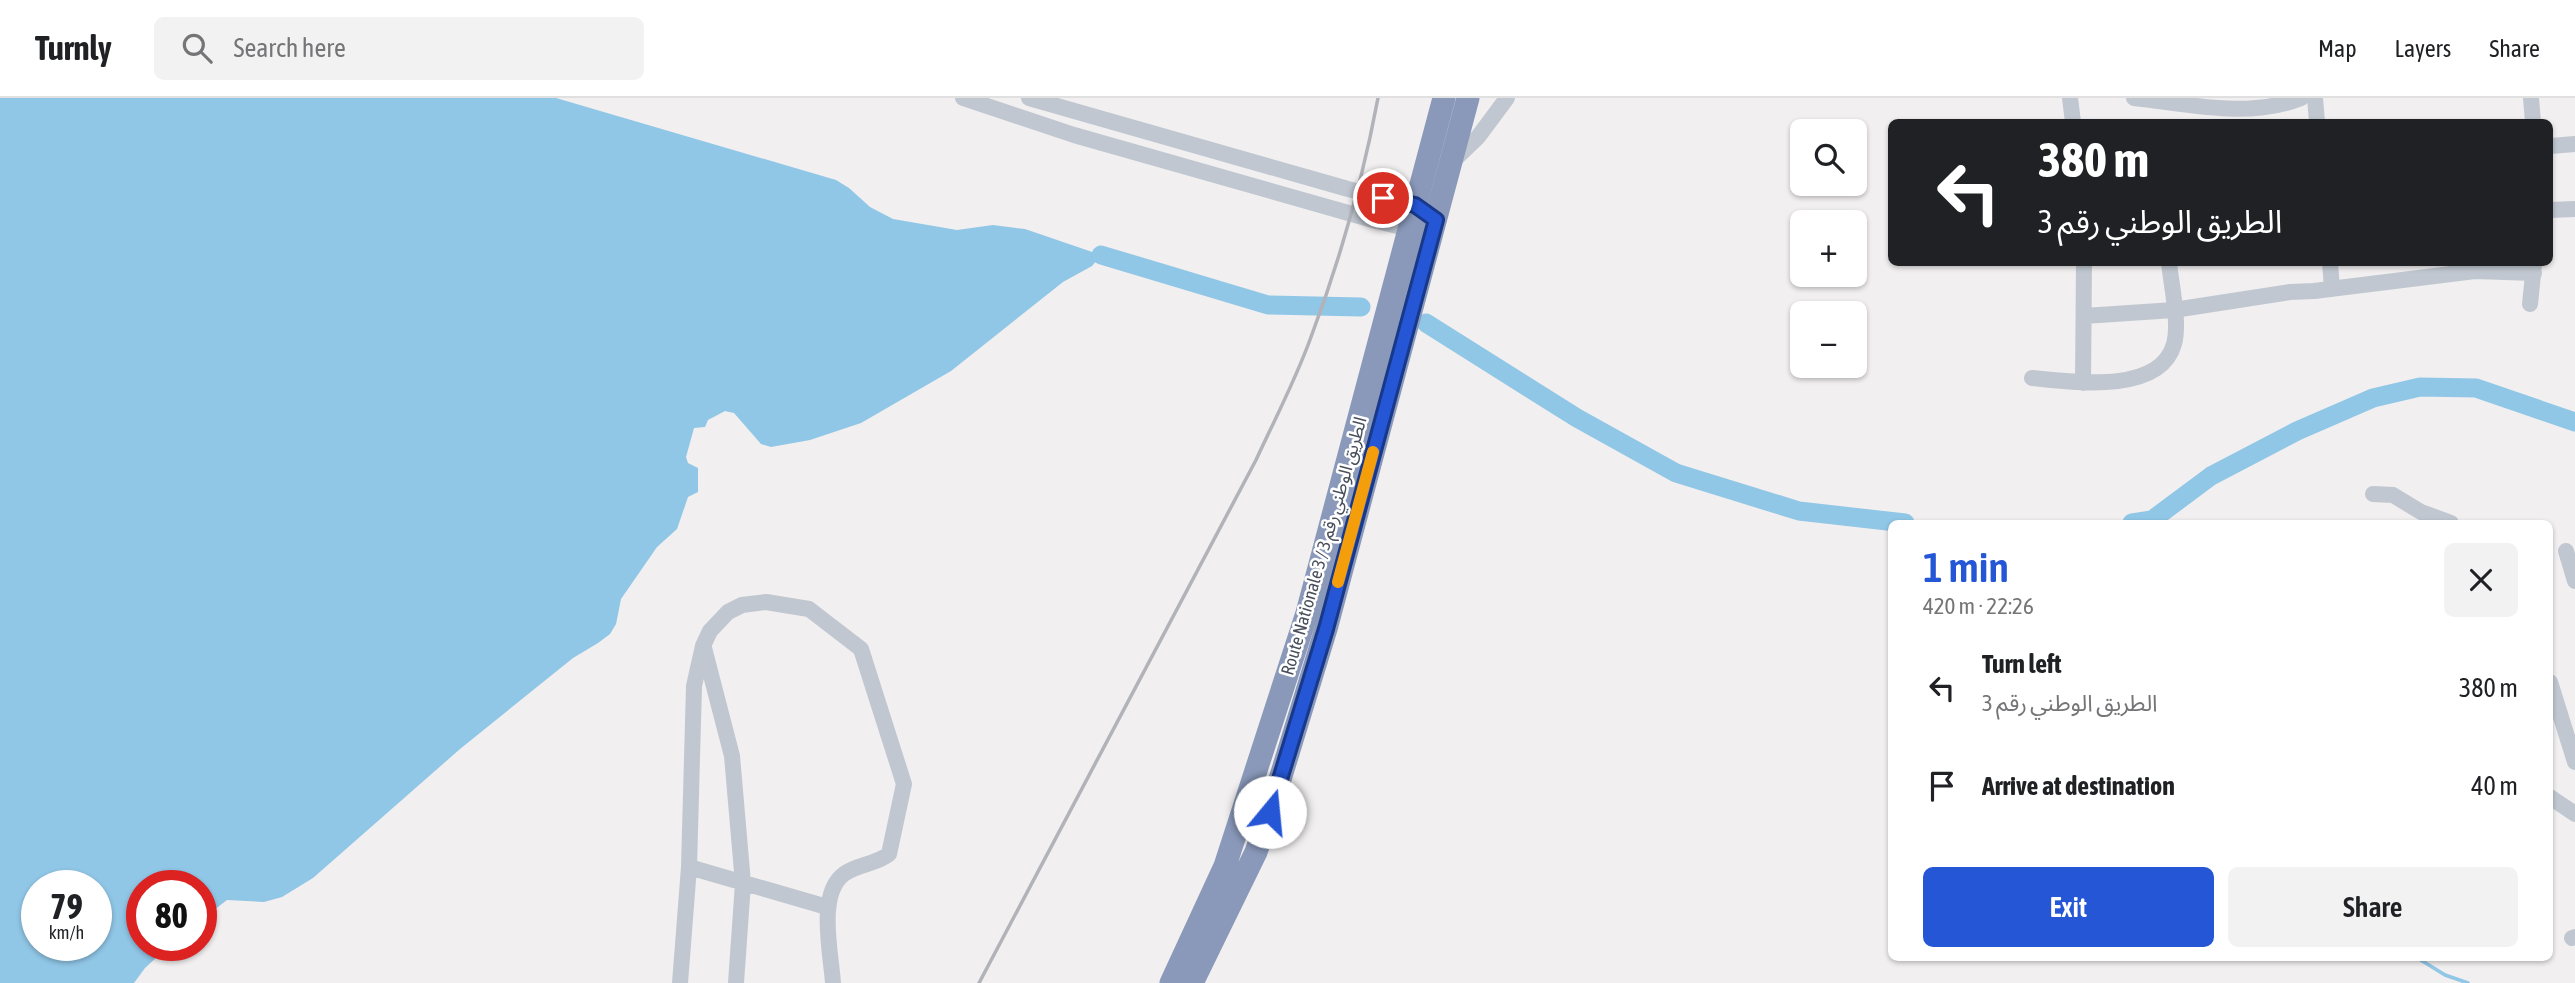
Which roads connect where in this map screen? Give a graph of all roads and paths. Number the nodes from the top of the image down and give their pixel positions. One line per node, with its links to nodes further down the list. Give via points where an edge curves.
1 (963, 98): 11 (street)
2 (1029, 98): 11 (street); 15 (street)
3 (1444, 98): 22 (highway, Route Nationale 3 / الطريق الوطني رقم 3)
4 (1468, 98): 20 (highway, Route Nationale 3 / الطريق الوطني رقم 3)
5 (1507, 98): 20 (street, via 1479,138)
6 (2070, 98): 12 (street)
7 (2134, 98): 8 (street, via 2225,109 2262,108)
8 (2301, 98)
9 (2315, 98): 13 (street)
10 (2531, 98): 14 (street)
11 (1022, 118): 18 (street)
12 (2073, 119)
13 (2317, 119)
14 (2533, 119)
15 (1158, 136): 18 (street); 19 (street)
16 (2575, 144): 17 (street)
17 (2553, 146)
18 (1152, 157): 21 (street)
19 (1259, 163): 21 (street); 22 (street)
20 (1451, 163): 25 (highway, Route Nationale 3 / الطريق الوطني رقم 3)
21 (1254, 186): 26 (street)
22 (1415, 205): 25 (street); 26 (highway, Route Nationale 3 / الطريق الوطني رقم 3)
23 (2575, 209): 24 (street)
24 (2553, 210)
25 (1436, 220): 26 (street); 53 (highway, Route Nationale 3 / الطريق الوطني رقم 3, via 1326,629 1270,812 1256,852)
26 (1409, 229): 52 (highway, Route Nationale 3 / الطريق الوطني رقم 3, via 1295,651 1225,866)
27 (2084, 266): 34 (street)
28 (2169, 266): 33 (street)
29 (2330, 266): 31 (street)
30 (2534, 268): 31 (street); 32 (street)
31 (2332, 289): 33 (street)
32 (2530, 304)
33 (2174, 310): 34 (street); 36 (street, via 2175,341 2161,366 2118,382)
34 (2084, 316): 36 (street)
35 (2032, 378): 36 (street)
36 (2083, 383)
37 (2373, 494): 38 (street, via 2393,495)
38 (2443, 520)
39 (2564, 550): 40 (street)
40 (2575, 581)
41 (703, 646): 46 (street, via 694,686); 47 (street, via 732,756); 48 (street, via 718,620 729,612 766,602 809,609 861,649 904,783 888,854 841,875)
42 (2553, 697): 43 (street)
43 (2575, 762)
44 (2553, 799): 45 (street)
45 (2575, 814)
46 (689, 867): 47 (street); 49 (street)
47 (743, 883): 48 (street); 50 (street)
48 (827, 907): 51 (street)
49 (680, 983)
50 (736, 983)
51 (833, 983)
52 (1171, 983)
53 (1192, 983)

